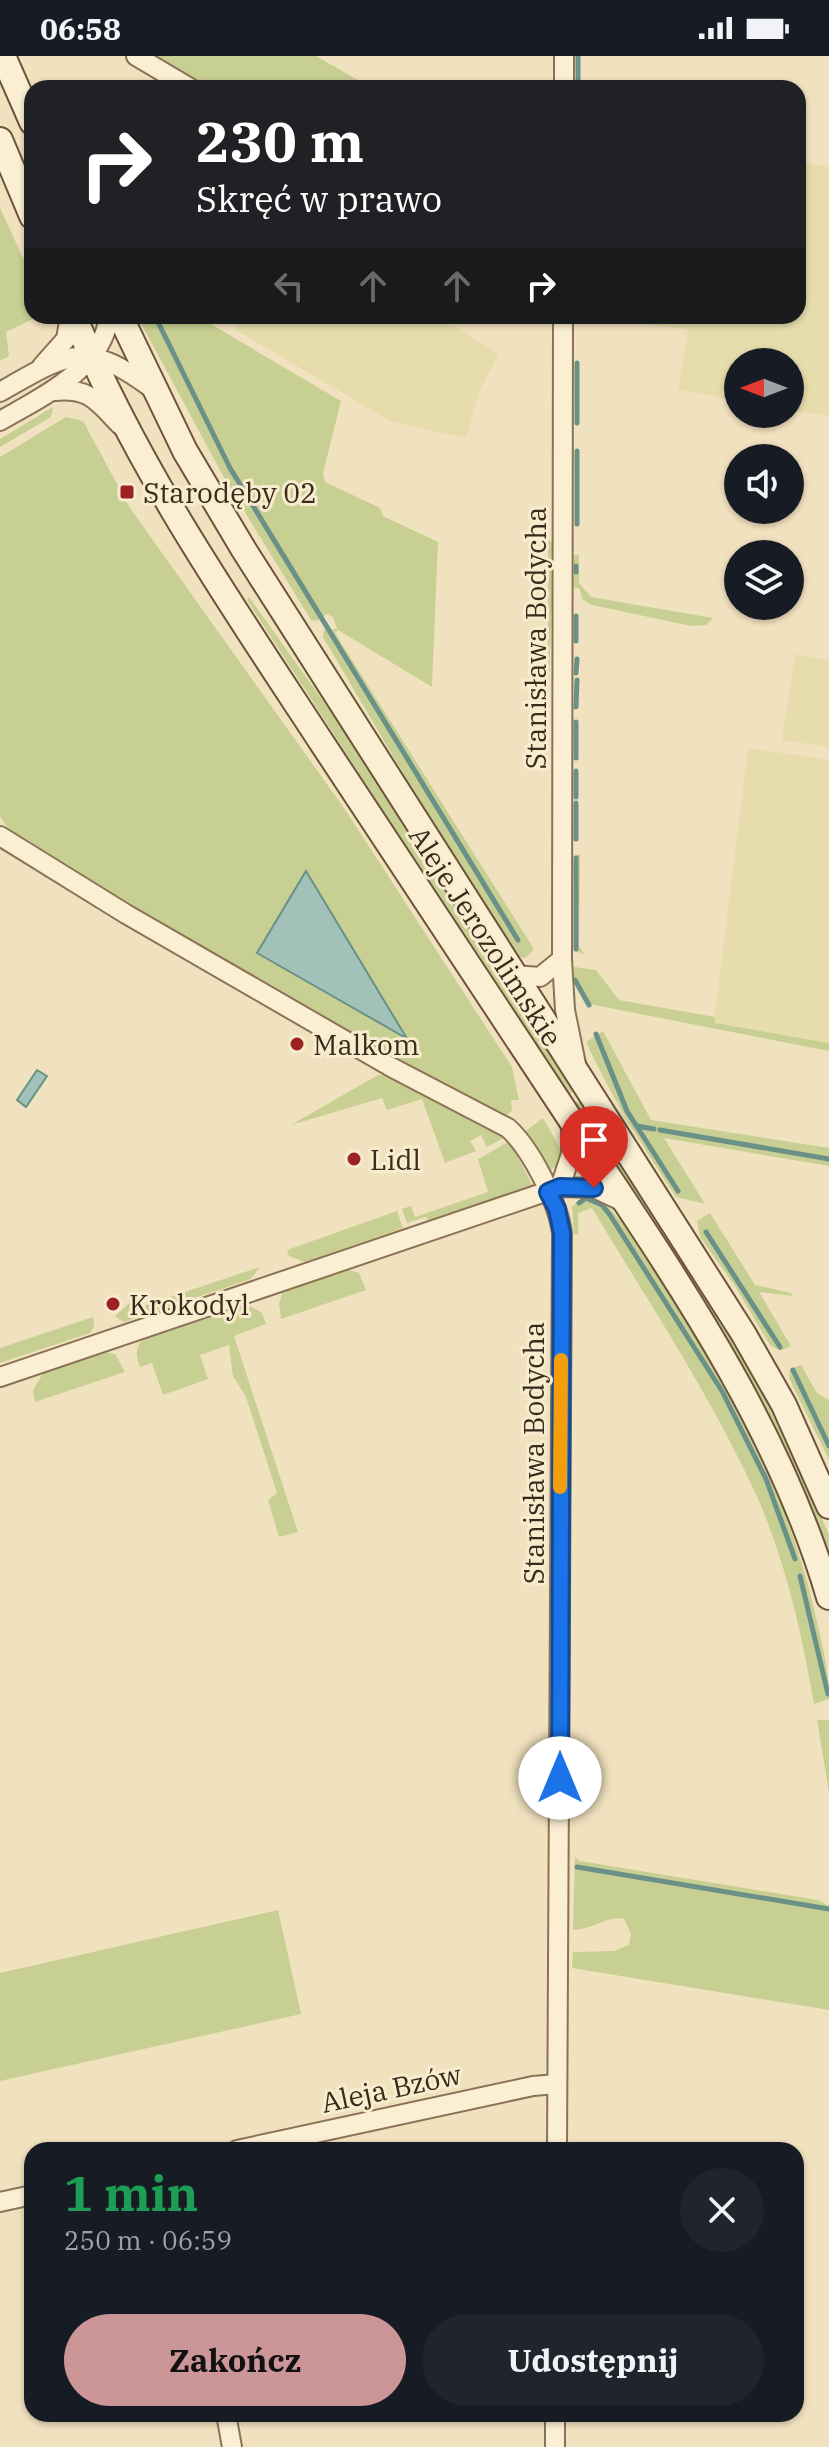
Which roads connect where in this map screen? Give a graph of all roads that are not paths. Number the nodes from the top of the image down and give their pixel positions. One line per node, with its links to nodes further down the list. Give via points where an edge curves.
1 (3, 56): 6 (main road)
2 (136, 56): 4 (street)
3 (564, 56): 5 (street)
4 (176, 80)
5 (564, 80)
6 (24, 104)
7 (0, 140): 8 (main road)
8 (24, 197)
9 (70, 324): 15 (street, via 66,339)
10 (76, 324): 14 (main road, Aleje Jerozolimskie)
11 (108, 324): 14 (street)
12 (124, 324): 16 (main road, Aleje Jerozolimskie)
13 (563, 324): 22 (street, Stanisława Bodycha)
14 (90, 356): 15 (street, via 77,355); 16 (street, via 123,366); 17 (street); 20 (main road, Aleje Jerozolimskie)
15 (40, 369): 18 (street)
16 (154, 390): 23 (main road, Aleje Jerozolimskie, via 244,550)
17 (52, 391): 19 (street); 20 (street, via 75,389 93,397)
18 (0, 392)
19 (0, 421)
20 (125, 431): 25 (main road, Aleje Jerozolimskie, via 177,524)
21 (0, 836): 26 (street, Stanisława Bodycha, via 391,1067 508,1128)
22 (562, 959): 23 (street, via 540,977); 24 (street, Stanisława Bodycha, via 565,1010)
23 (514, 975): 24 (main road, Aleje Jerozolimskie)
24 (580, 1078): 29 (main road, Aleje Jerozolimskie, via 765,1371)
25 (571, 1120): 26 (street, via 571,1154); 27 (main road, Aleje Jerozolimskie)
26 (554, 1189): 27 (street, via 594,1188); 28 (street); 31 (street, Stanisława Bodycha, via 562,1233)
27 (626, 1203): 30 (main road, Aleje Jerozolimskie, via 761,1423 800,1510)
28 (0, 1377)
29 (829, 1506)
30 (829, 1597)
31 (557, 2084): 32 (street, Aleja Bzów); 33 (street, Stanisława Bodycha)
32 (274, 2142)
33 (557, 2142)
34 (24, 2197): 35 (street)
35 (0, 2202)
36 (227, 2422): 38 (street)
37 (555, 2422): 39 (street)
38 (232, 2447)
39 (555, 2447)

